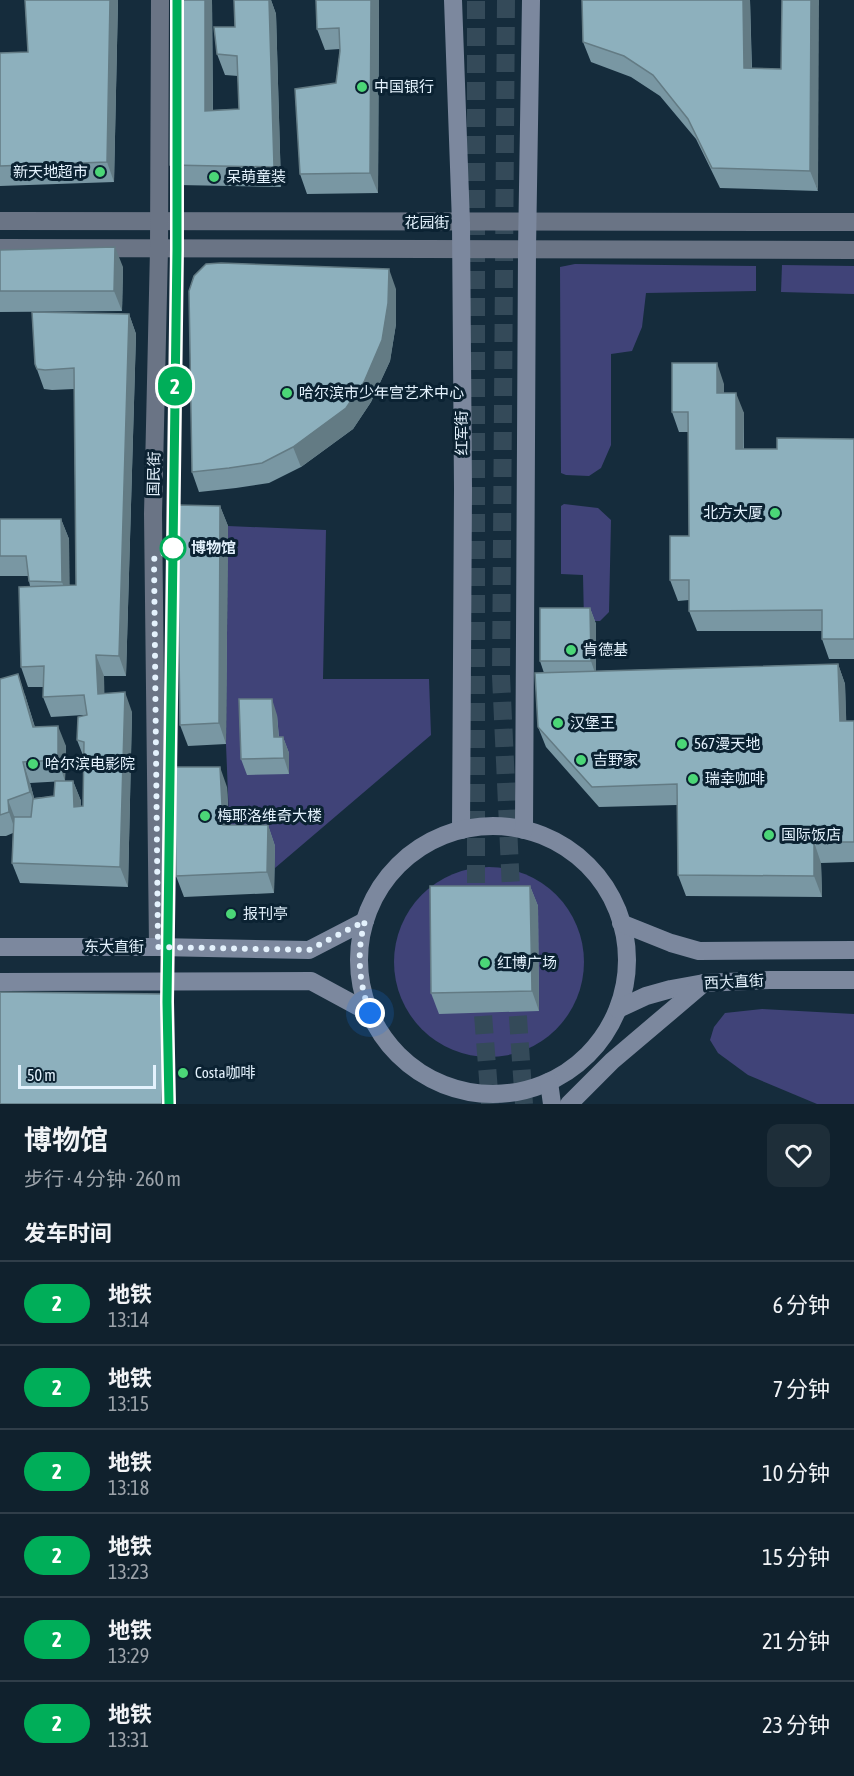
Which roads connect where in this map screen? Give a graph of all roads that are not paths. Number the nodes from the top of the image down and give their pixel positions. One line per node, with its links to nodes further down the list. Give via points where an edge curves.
1 (160, 0): 5 (main road, 国民街)
2 (453, 0): 8 (main road, 红军街)
3 (531, 0): 6 (main road)
4 (0, 221): 5 (main road, 花园街)
5 (159, 221): 8 (main road, 花园街); 10 (main road, 国民街)
6 (528, 222): 7 (main road, 花园街); 8 (main road, 花园街); 11 (main road)
7 (854, 222)
8 (461, 223): 12 (main road, 红军街)
9 (0, 248): 10 (main road, 花园街)
10 (159, 249): 12 (main road, 花园街); 19 (main road, 国民街, via 153,514)
11 (527, 249): 12 (main road, 花园街); 13 (main road, 花园街); 15 (main road)
12 (461, 250): 14 (main road, 红军街)
13 (854, 250)
14 (461, 830): 15 (main road, via 485,826); 16 (main road, via 428,843 395,868 382,884)
15 (524, 830): 17 (main road, via 546,837 585,863 613,901)
16 (365, 921): 19 (main road, 东大直街, via 309,950); 25 (main road, via 360,974)
17 (621, 923): 20 (main road, 西大直街, via 699,951); 24 (main road, via 627,966)
18 (0, 947): 19 (main road, 东大直街)
19 (158, 947)
20 (854, 950)
21 (854, 980): 23 (main road, 西大直街)
22 (0, 982): 25 (main road, via 311,981)
23 (704, 983): 24 (main road, 西大直街, via 646,996); 31 (main road, via 612,1061)
24 (618, 1008): 26 (main road, via 591,1052)
25 (370, 1013): 27 (main road, via 398,1055)
26 (549, 1082): 27 (main road, via 531,1089 494,1094); 30 (main road)
27 (439, 1083): 28 (main road); 29 (main road)
28 (453, 1104)
29 (474, 1104)
30 (552, 1104)
31 (569, 1104)

